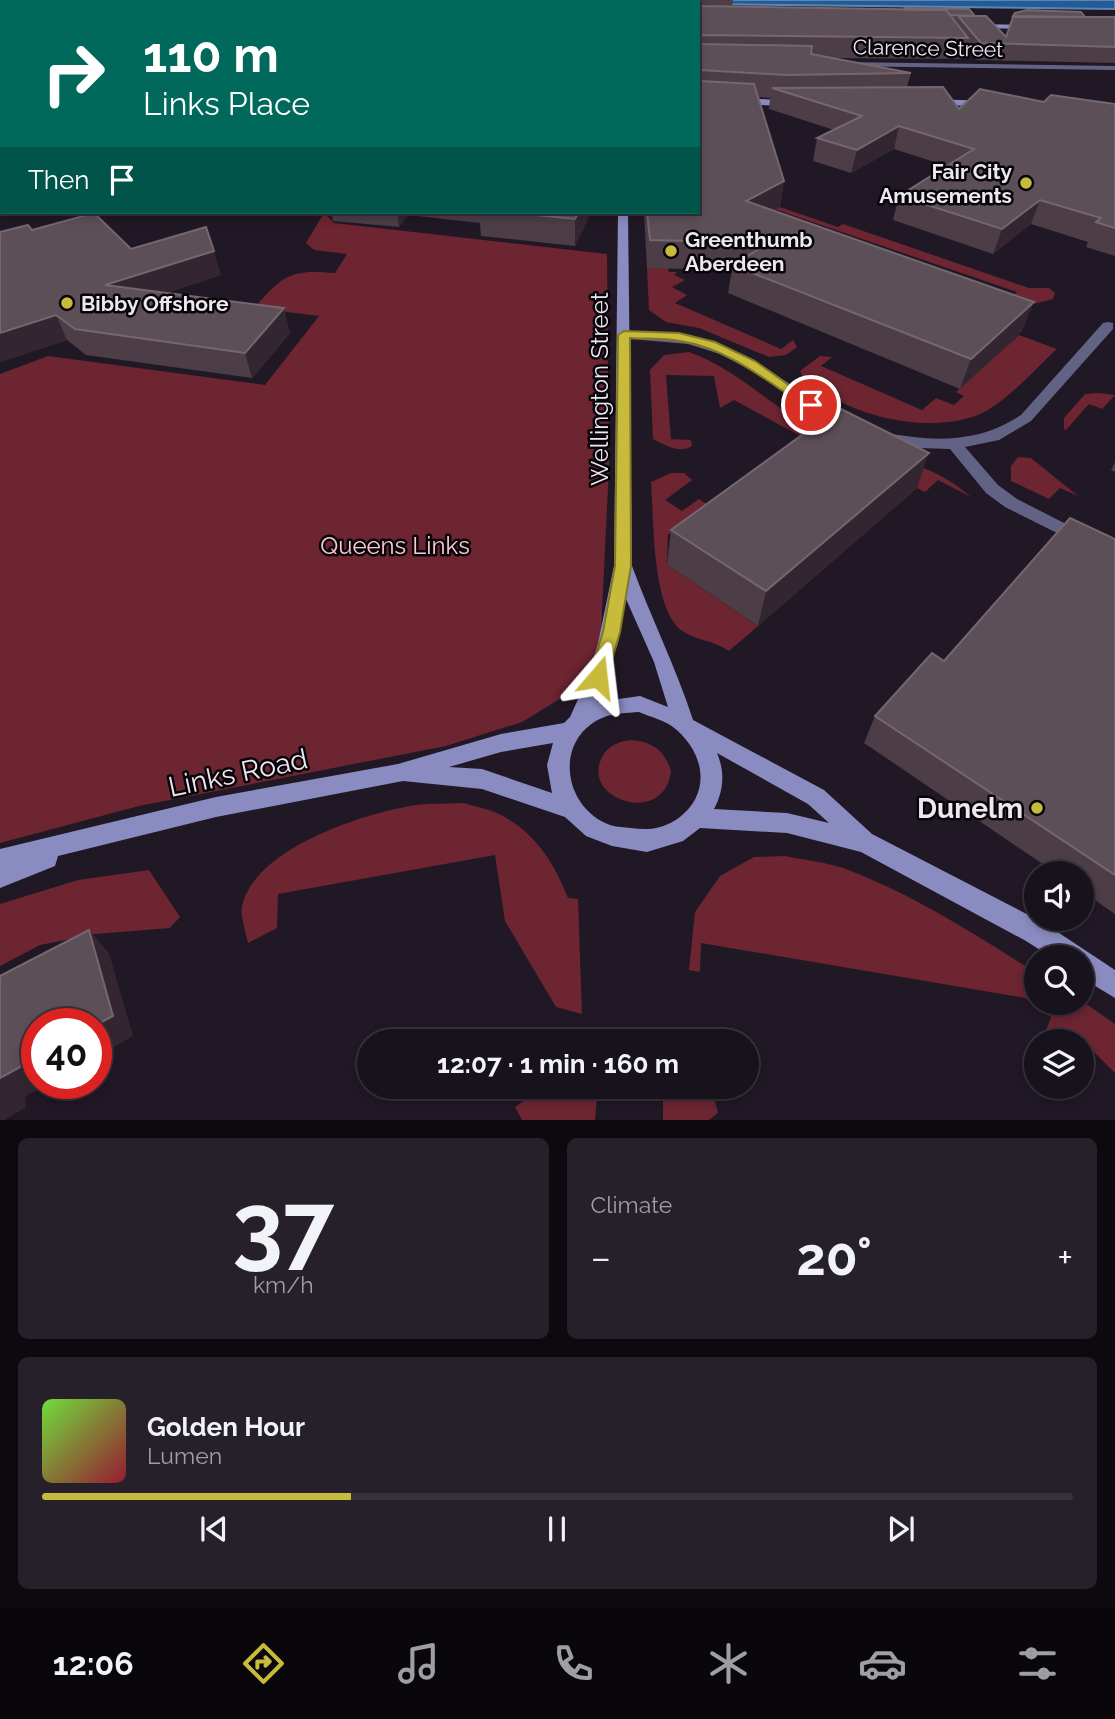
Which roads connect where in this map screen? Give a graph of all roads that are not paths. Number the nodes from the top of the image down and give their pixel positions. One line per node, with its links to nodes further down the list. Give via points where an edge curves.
1 (968, 26): 2 (street)
2 (1046, 27)
3 (967, 58): 5 (street)
4 (836, 64): 5 (street, Clarence Street)
5 (974, 66): 6 (street, Clarence Street)
6 (1115, 68)
7 (700, 98): 9 (street)
8 (922, 102): 10 (street)
9 (807, 104)
10 (997, 105)
11 (624, 214): 13 (street, Wellington Street)
12 (1108, 326): 14 (street, via 1014,427 993,437)
13 (624, 335): 14 (street, via 679,337 719,348 832,419 866,433); 16 (street, Wellington Street)
14 (954, 444): 15 (street, via 992,489 1011,503)
15 (1115, 556)
16 (623, 566): 17 (street, Wellington Street); 18 (street, Wellington Street, via 606,650)
17 (689, 725): 18 (street, via 663,710 640,704 596,711); 21 (street, via 713,764 714,783); 23 (street, via 816,797)
18 (574, 727): 19 (street, Links Road); 20 (street, via 557,761 557,777)
19 (398, 774): 20 (street, Links Road, via 482,779); 22 (street, Links Road, via 216,807)
20 (571, 809): 21 (street, via 599,832 640,841 670,835)
21 (696, 818): 23 (street, via 787,823)
22 (92, 839): 24 (street, Links Road); 25 (street, Links Road)
23 (865, 842): 26 (street)
24 (0, 859)
25 (0, 877)
26 (1055, 945)
27 (1094, 971): 28 (street)
28 (1115, 985)

